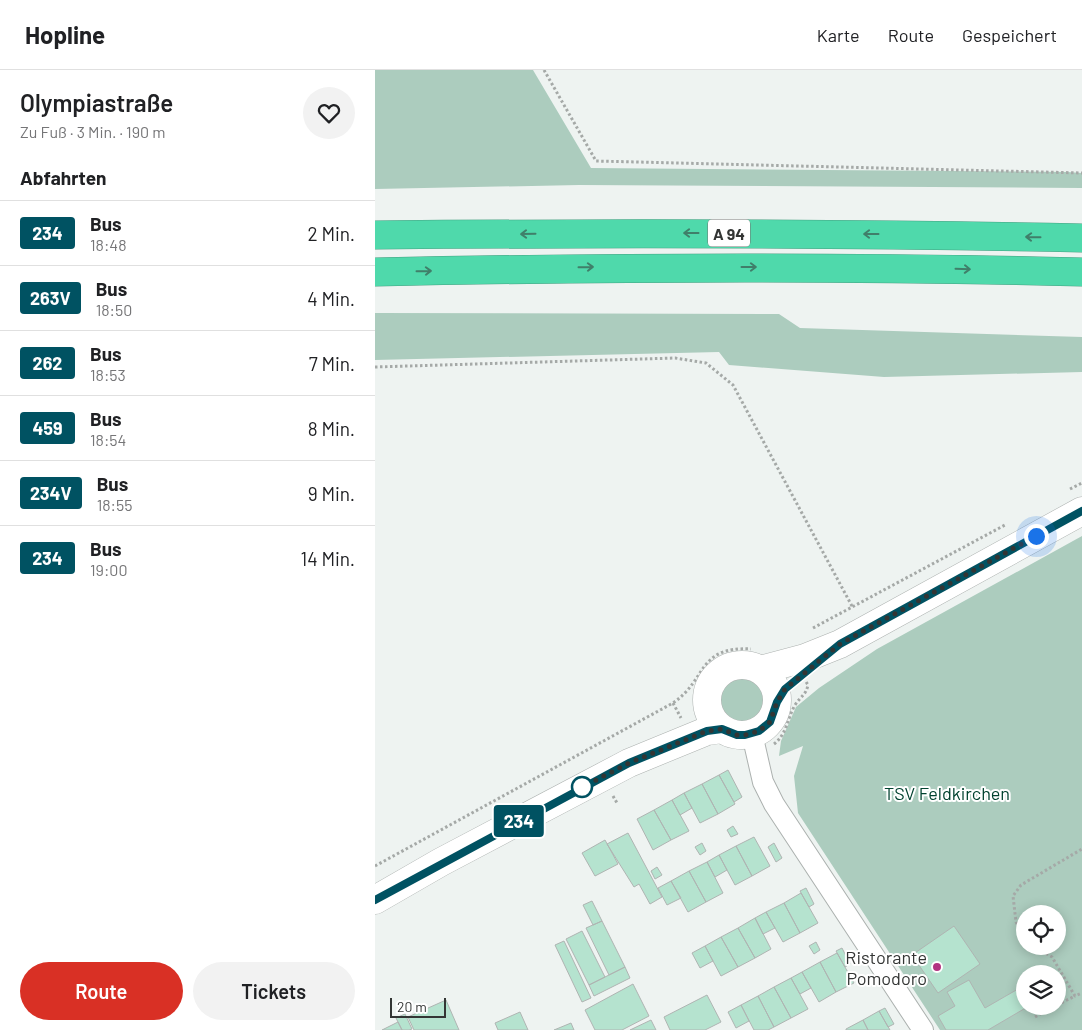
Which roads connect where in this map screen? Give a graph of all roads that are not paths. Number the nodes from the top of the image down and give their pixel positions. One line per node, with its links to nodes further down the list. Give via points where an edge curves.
1 (375, 235): 2 (highway, A 94, one-way to 1, via 691,233)
2 (1082, 238)
3 (375, 272): 4 (highway, A 94, one-way to 4, via 606,267 914,267)
4 (1082, 272)
5 (1073, 501): 6 (street)
6 (840, 644): 7 (street, via 805,658); 8 (street, via 785,689)
7 (759, 659): 8 (street, via 773,684); 9 (street, via 753,666 738,665 723,670 712,681)
8 (777, 702): 11 (street, via 770,722)
9 (707, 703): 10 (street, via 711,718); 12 (street)
10 (722, 729): 11 (street); 12 (street, via 707,731)
11 (755, 742): 14 (street, via 763,782 773,804)
12 (629, 763): 13 (street)
13 (375, 900)
14 (923, 1030)

